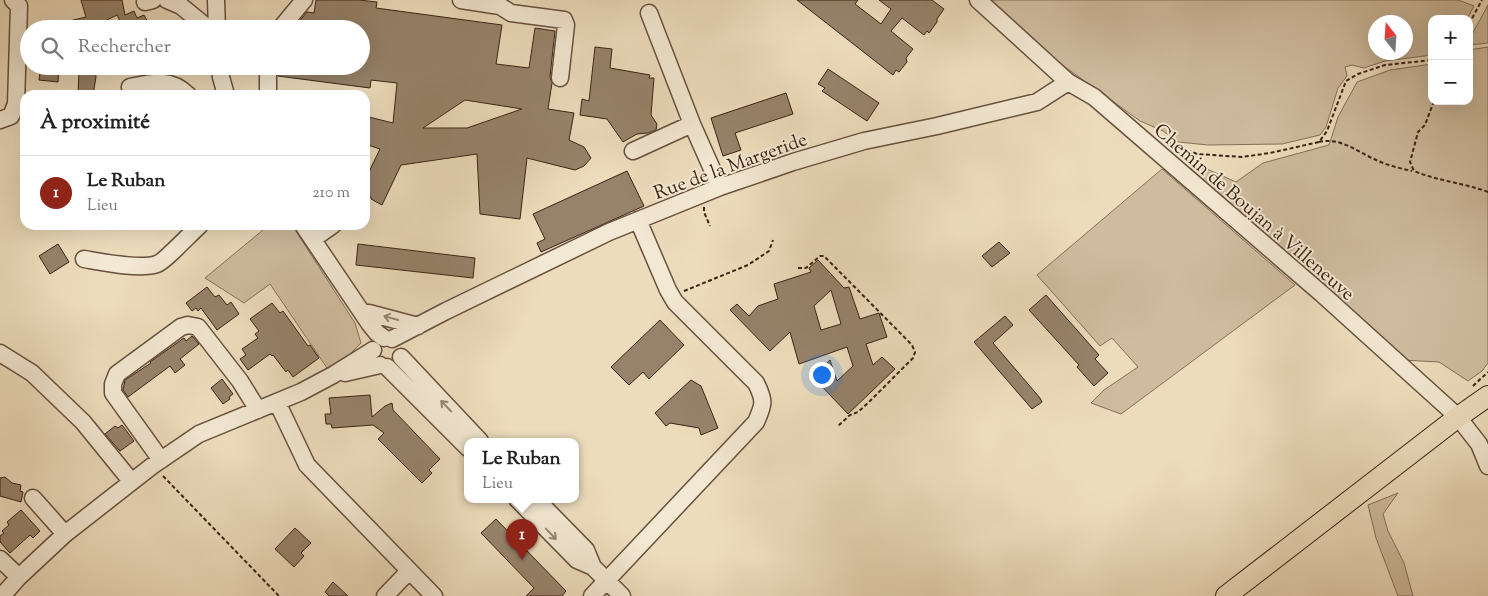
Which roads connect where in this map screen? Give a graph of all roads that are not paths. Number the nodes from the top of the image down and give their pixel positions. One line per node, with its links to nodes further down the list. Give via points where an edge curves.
1 (167, 0): 8 (street)
2 (216, 0): 9 (street)
3 (304, 0): 10 (street)
4 (461, 0): 13 (street, via 500,6 511,13 564,20)
5 (978, 0): 14 (street, Chemin de Boujan à Villeneuve)
6 (16, 3): 19 (street, via 16,104 11,116)
7 (649, 13): 20 (street)
8 (198, 20)
9 (217, 20)
10 (287, 20)
11 (221, 75): 17 (street)
12 (268, 75): 18 (street)
13 (560, 78)
14 (1068, 82): 22 (street, Rue de la Margeride, via 1037,102 864,141); 37 (street, Chemin de Boujan à Villeneuve, via 1094,97 1114,114 1322,294)
15 (130, 87): 16 (street, via 158,83 173,84)
16 (181, 90)
17 (225, 90)
18 (268, 90)
19 (0, 120)
20 (692, 124): 21 (street); 22 (street)
21 (633, 151)
22 (720, 187): 23 (street, Rue de la Margeride)
23 (638, 220): 30 (street, Rue de la Margeride); 51 (street, via 675,302 756,383 762,394 763,407 756,422)
24 (195, 230): 28 (street, via 158,264 124,265)
25 (307, 230): 27 (street)
26 (326, 230): 27 (street)
27 (313, 239): 29 (street)
28 (84, 259)
29 (366, 318): 30 (street, one-way to 29, via 369,313); 31 (street)
30 (418, 326): 31 (street, Rue de la Margeride)
31 (387, 351): 34 (street); 38 (street, one-way to 31); 39 (street)
32 (0, 353): 42 (street, via 32,373 83,422)
33 (1488, 396): 37 (main road)
34 (277, 402): 35 (street); 49 (street, via 307,465)
35 (258, 410): 40 (street, via 199,434); 40 (street, via 198,327 181,327 117,374 113,384 113,393)
36 (1488, 411): 37 (main road)
37 (1462, 422): 41 (street, Chemin de Boujan à Villeneuve, via 1479,444); 57 (main road); 58 (main road)
38 (477, 438)
39 (464, 443)
40 (157, 462): 42 (street)
41 (1488, 466)
42 (131, 481): 46 (street)
43 (33, 498): 46 (street)
44 (521, 503): 48 (street, one-way to 48, via 577,560)
45 (540, 503): 48 (street, via 586,550)
46 (65, 534): 50 (street)
47 (0, 559): 50 (street)
48 (593, 567): 51 (street)
49 (409, 571): 53 (street); 54 (street)
50 (19, 577): 52 (street)
51 (606, 581): 55 (street); 56 (street)
52 (2, 596)
53 (385, 596)
54 (434, 596)
55 (592, 596)
56 (621, 596)
57 (1226, 596)
58 (1240, 596)

